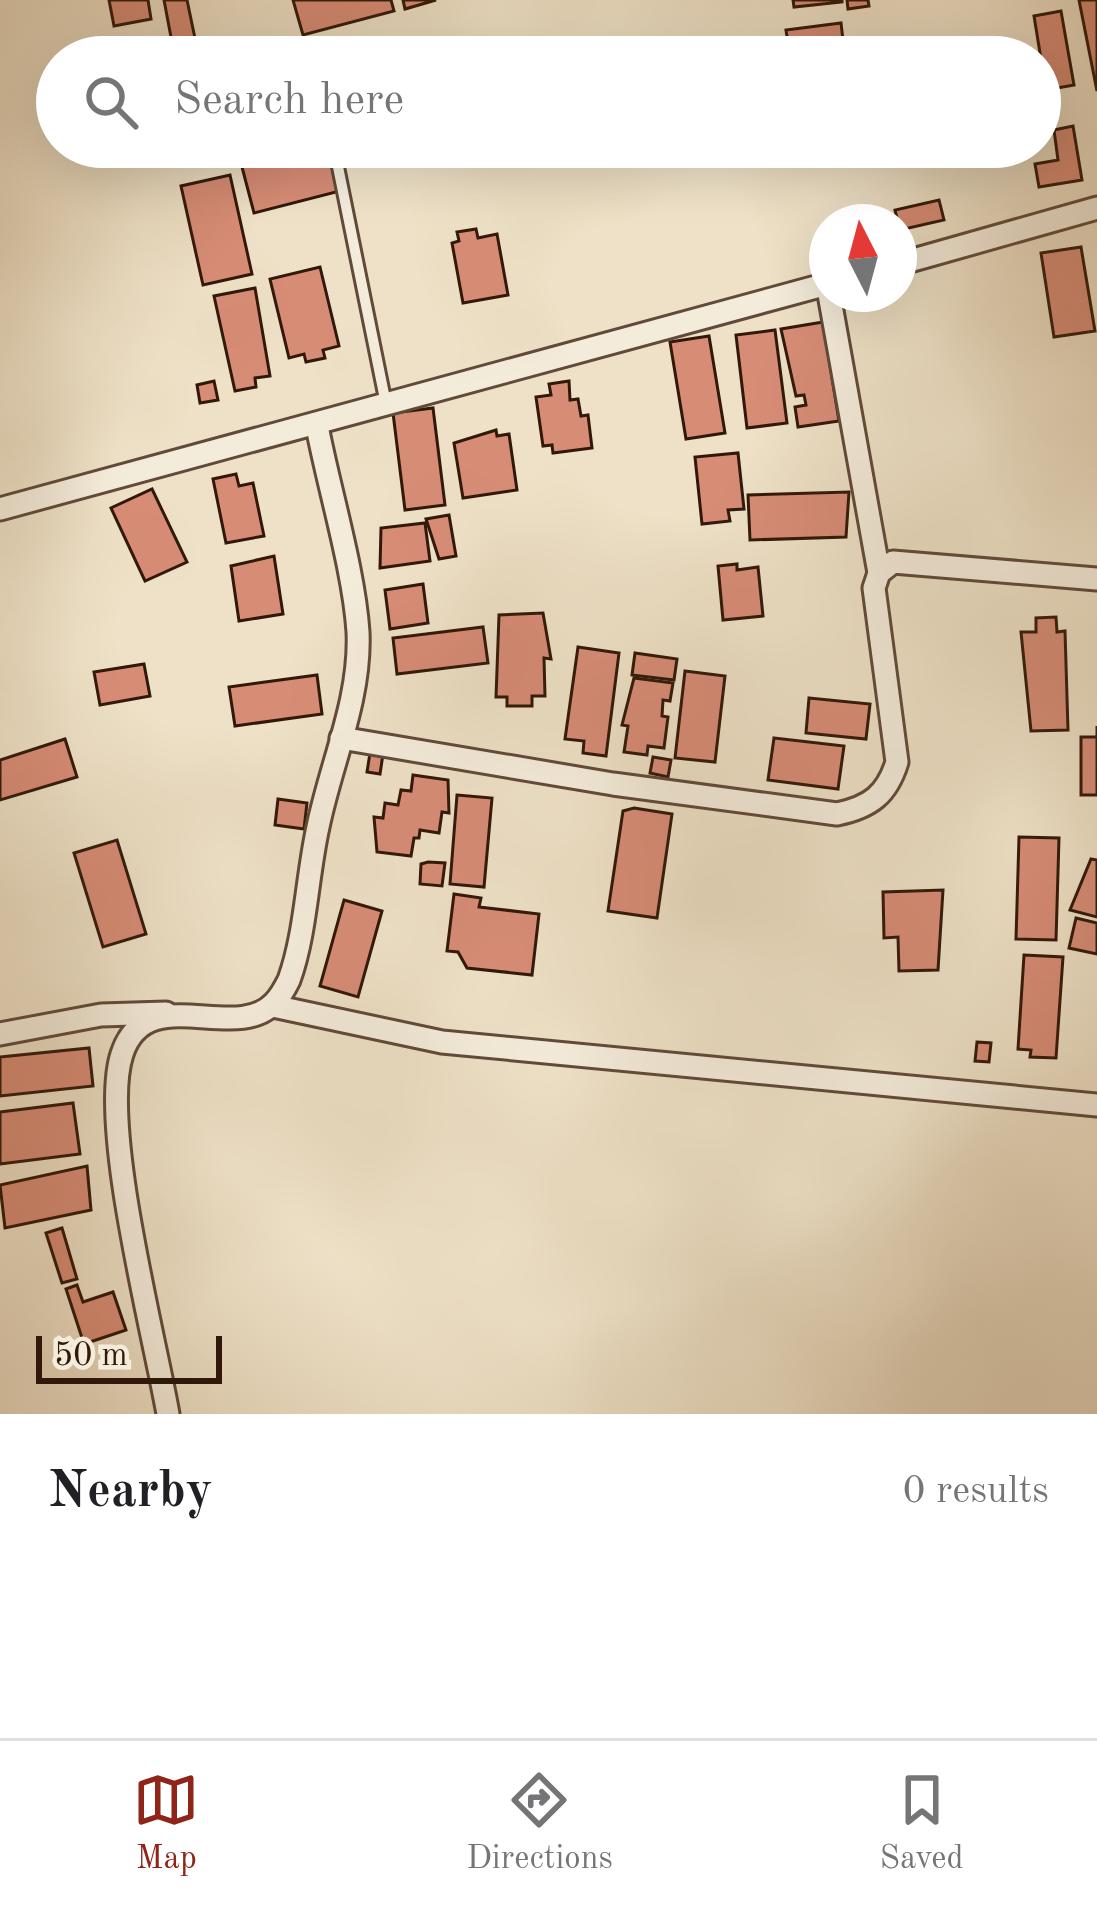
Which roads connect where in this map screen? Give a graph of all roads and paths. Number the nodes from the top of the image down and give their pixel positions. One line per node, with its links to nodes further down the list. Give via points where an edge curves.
1 (338, 168): 6 (lane)
2 (1097, 208): 3 (street)
3 (917, 259)
4 (809, 289): 6 (street)
5 (832, 312): 9 (street)
6 (387, 407): 7 (street)
7 (317, 426): 8 (street); 11 (street, via 358,629)
8 (0, 508)
9 (880, 573): 10 (street, via 892,562); 11 (street, via 874,588 897,762 888,790 861,809 837,814 658,790)
10 (1097, 579)
11 (341, 738): 12 (street, via 289,980)
12 (273, 1006): 13 (street, via 232,1017); 15 (street, via 442,1042)
13 (170, 1013): 14 (street, via 101,1015); 16 (street, via 137,1032 122,1052 117,1113)
14 (0, 1034)
15 (1097, 1105)
16 (168, 1414)

